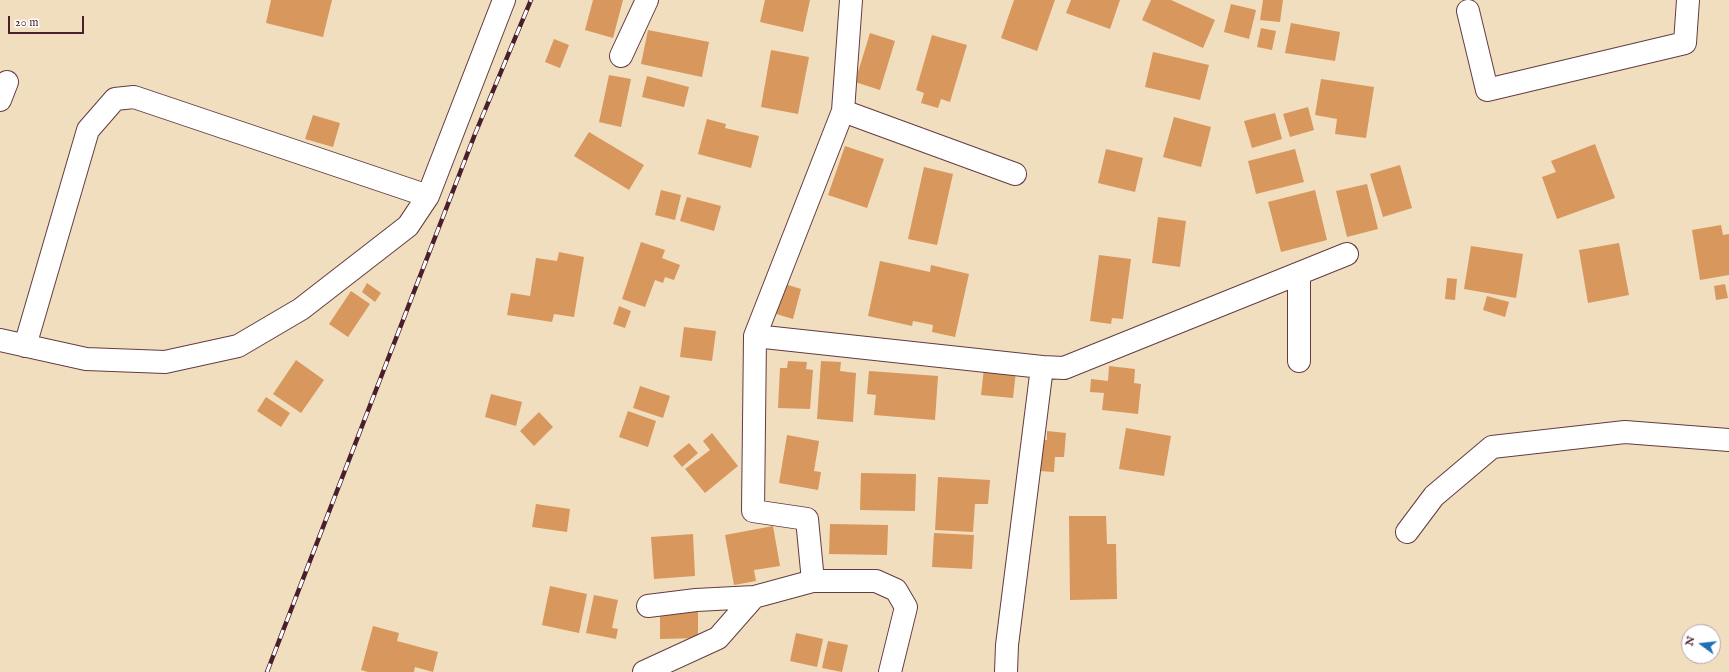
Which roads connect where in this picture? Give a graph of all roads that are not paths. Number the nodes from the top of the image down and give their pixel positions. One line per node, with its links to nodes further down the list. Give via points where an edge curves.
1 (504, 0): 9 (street)
2 (647, 0): 6 (street)
3 (851, 0): 7 (street)
4 (1688, 0): 5 (street, via 1685,43 1487,90)
5 (1468, 11)
6 (621, 56)
7 (843, 111): 8 (street); 12 (street)
8 (1015, 174)
9 (428, 196): 14 (street, via 408,226 301,309 238,346 165,362 86,359); 14 (street, via 134,97 115,99 88,130)
10 (1347, 254): 11 (street)
11 (1299, 274): 15 (street); 16 (street, via 1064,368)
12 (755, 336): 16 (street); 19 (street, via 753,511 807,519)
13 (0, 340): 14 (street)
14 (25, 346)
15 (1299, 361)
16 (1042, 367): 24 (street)
17 (1729, 440): 18 (street, via 1625,432 1492,447 1434,496)
18 (1407, 532)
19 (813, 581): 20 (street); 23 (street, via 876,581 896,590 906,607)
20 (754, 597): 21 (street); 22 (street, via 718,638)
21 (648, 606)
22 (644, 672)
23 (890, 672)
24 (1006, 672)

